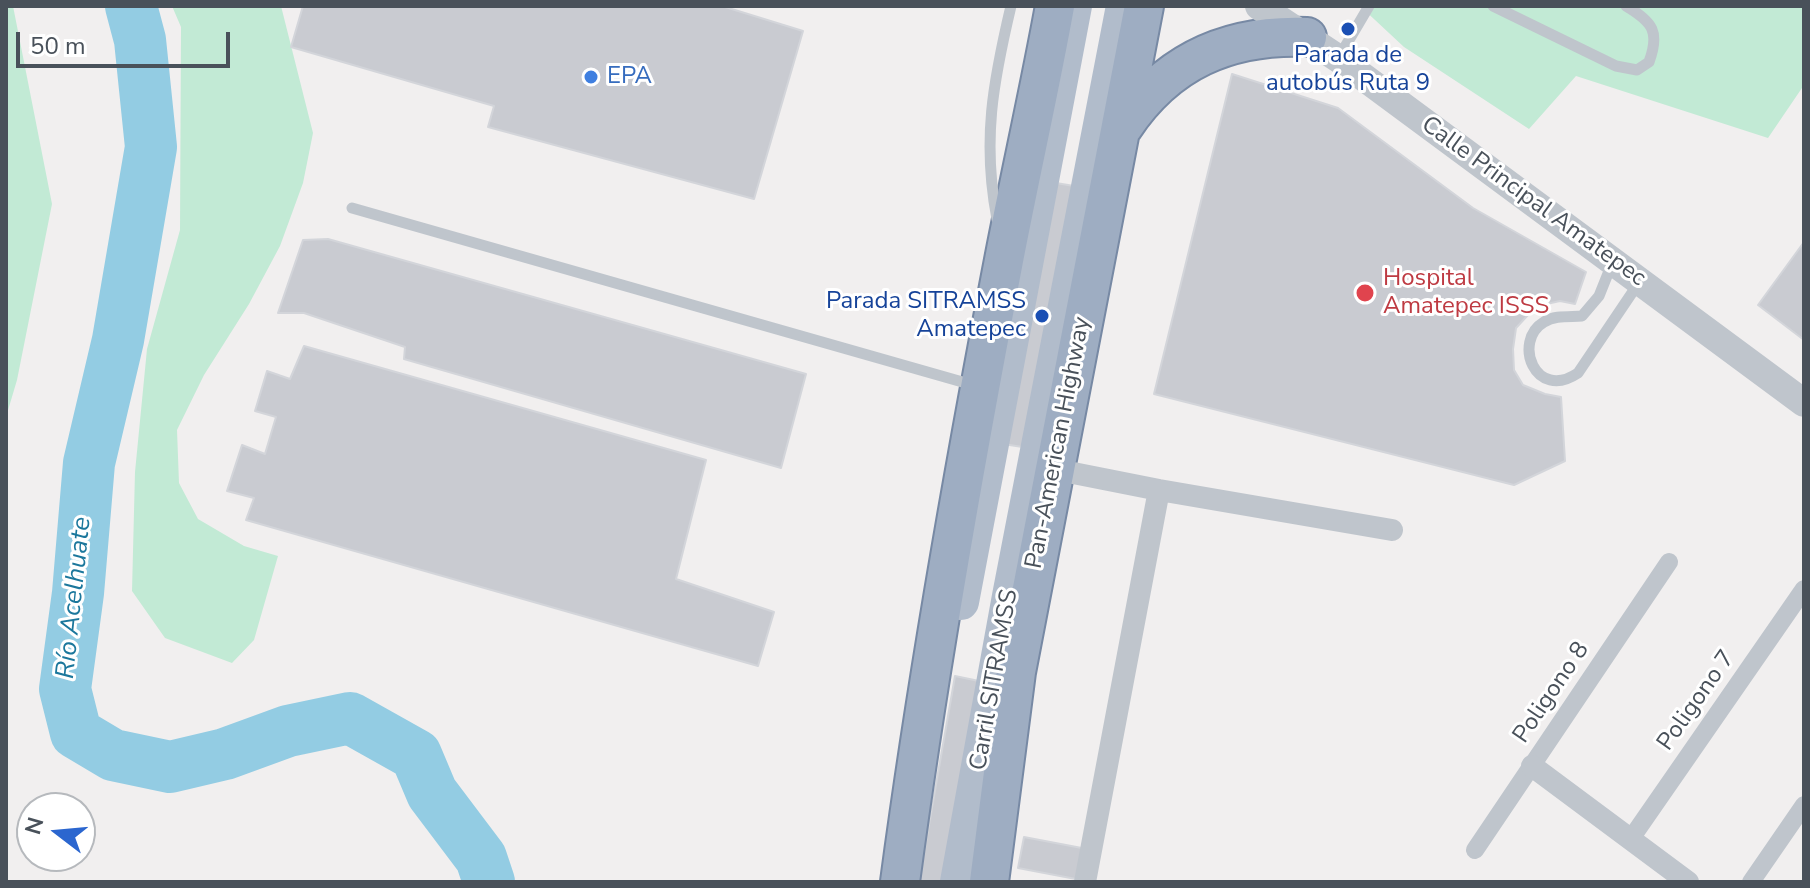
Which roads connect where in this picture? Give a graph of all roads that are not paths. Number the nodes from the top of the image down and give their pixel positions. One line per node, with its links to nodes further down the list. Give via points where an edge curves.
1 (1124, 6): 30 (main road, Carril SITRAMSS)
2 (1144, 6): 12 (highway, Pan-American Highway)
3 (1259, 6): 10 (street, Calle Principal Amatepec)
4 (1285, 6): 10 (highway)
5 (1369, 6): 11 (lane)
6 (1493, 6): 7 (lane, via 1616,66 1637,70 1649,62 1656,44 1652,26)
7 (1626, 6)
8 (1063, 8): 14 (highway); 29 (main road, Carril SITRAMSS)
9 (1008, 9): 14 (lane, via 990,107 988,155)
10 (1307, 37): 11 (street, Calle Principal Amatepec); 12 (highway, via 1251,39 1199,57 1153,89)
11 (1339, 59): 15 (street, Calle Principal Amatepec)
12 (1119, 133): 19 (highway, Pan-American Highway)
13 (352, 208): 17 (lane)
14 (1005, 256): 17 (highway)
15 (1613, 261): 16 (street, Calle Principal Amatepec); 16 (lane, via 1599,296 1582,316 1545,321 1535,330 1529,345 1536,372 1564,382 1578,373)
16 (1640, 281): 18 (street, Calle Principal Amatepec)
17 (982, 387): 28 (highway, via 923,714)
18 (1804, 403)
19 (1053, 469): 20 (street); 31 (highway, Pan-American Highway, via 1016,672)
20 (1159, 490): 21 (street); 32 (street)
21 (1392, 530)
22 (1669, 562): 24 (street, Poligono 8)
23 (1804, 589): 26 (street, Poligono 7)
24 (1532, 766): 26 (street); 27 (street, Poligono 8)
25 (1804, 805): 34 (street)
26 (1630, 840): 33 (street)
27 (1475, 850)
28 (900, 882)
29 (911, 882)
30 (958, 882)
31 (989, 882)
32 (1085, 882)
33 (1688, 882)
34 (1751, 882)

